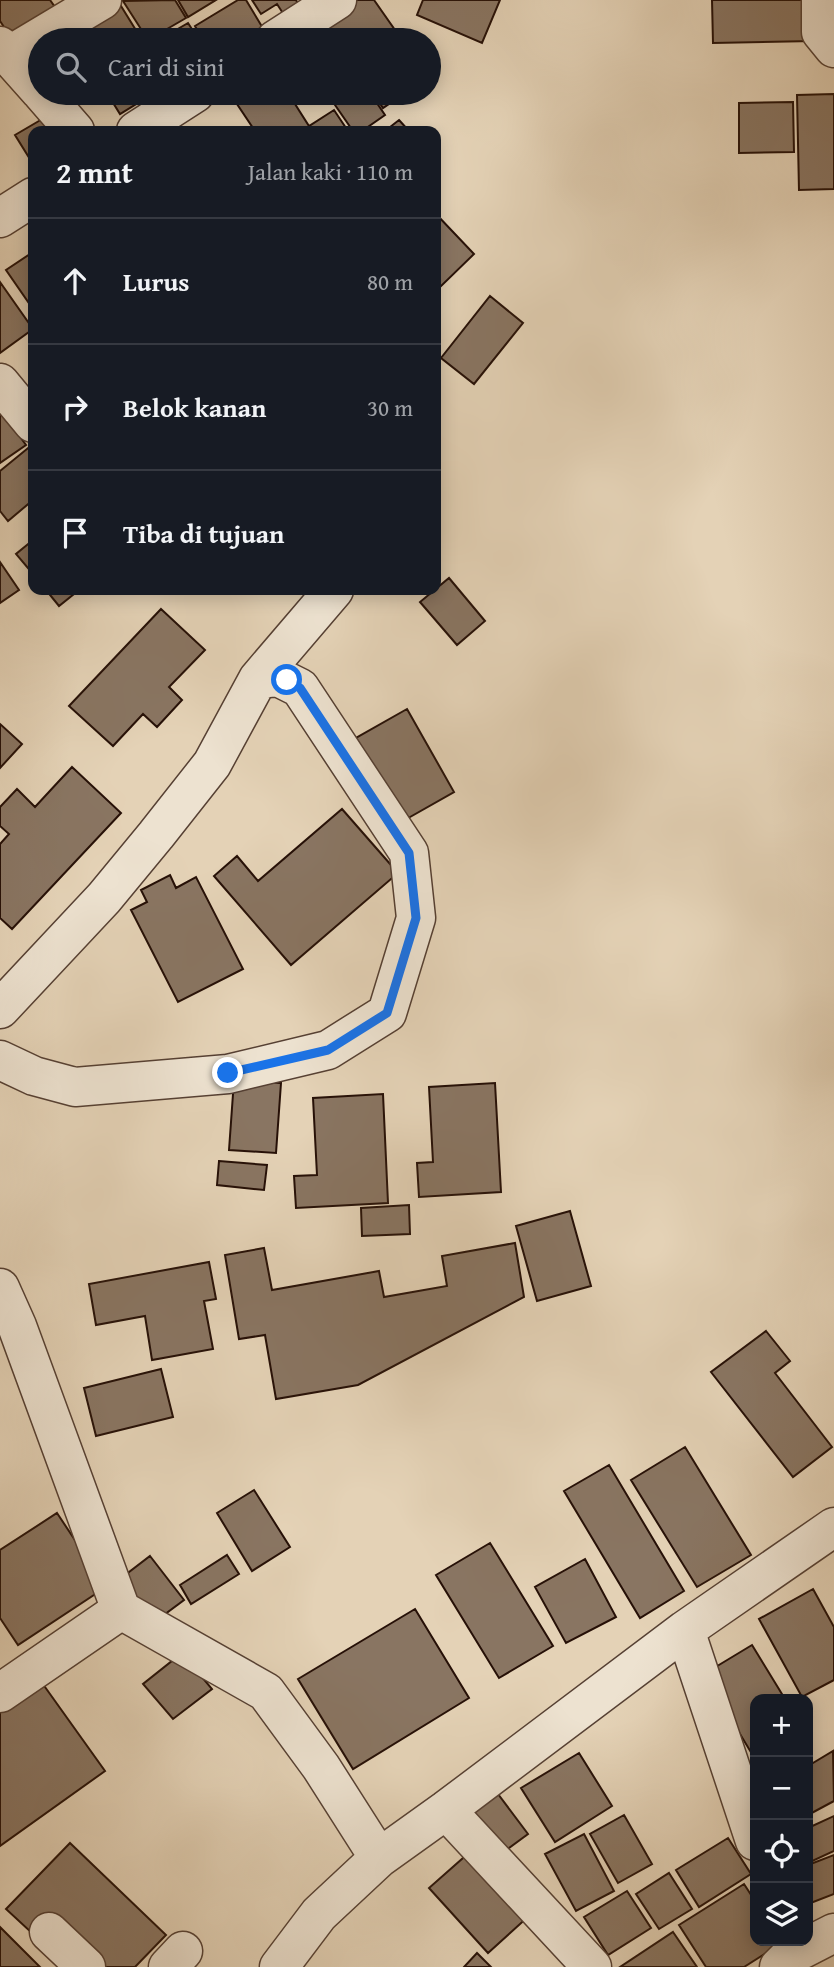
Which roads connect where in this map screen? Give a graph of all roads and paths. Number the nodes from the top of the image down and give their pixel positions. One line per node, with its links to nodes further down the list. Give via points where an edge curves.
1 (102, 0): 4 (street)
2 (821, 0): 7 (street, via 821,32)
3 (318, 5): 5 (street)
4 (49, 28)
5 (290, 28)
6 (28, 39): 8 (street)
7 (834, 48)
8 (5, 51): 9 (street)
9 (28, 77)
10 (52, 105): 12 (street)
11 (176, 105): 13 (street)
12 (71, 126)
13 (143, 126)
14 (28, 200): 15 (street)
15 (0, 218)
16 (0, 383): 17 (street)
17 (28, 417)
18 (330, 595): 19 (street)
19 (258, 678): 20 (street, via 212,764 104,898); 21 (street, via 278,677 300,688 409,853 416,918 387,1013 328,1050 228,1073 75,1087 34,1076)
20 (0, 1009)
21 (0, 1060)
22 (0, 1288): 24 (street)
23 (834, 1527): 25 (street)
24 (121, 1610): 26 (street); 29 (street, via 266,1692)
25 (685, 1630): 27 (street); 28 (street)
26 (0, 1693)
27 (446, 1811): 29 (street); 35 (street)
28 (750, 1826)
29 (379, 1858): 34 (street, via 319,1914)
30 (48, 1932): 33 (street)
31 (834, 1933): 32 (street)
32 (786, 1954)
33 (86, 1967)
34 (279, 1967)
35 (592, 1967)

